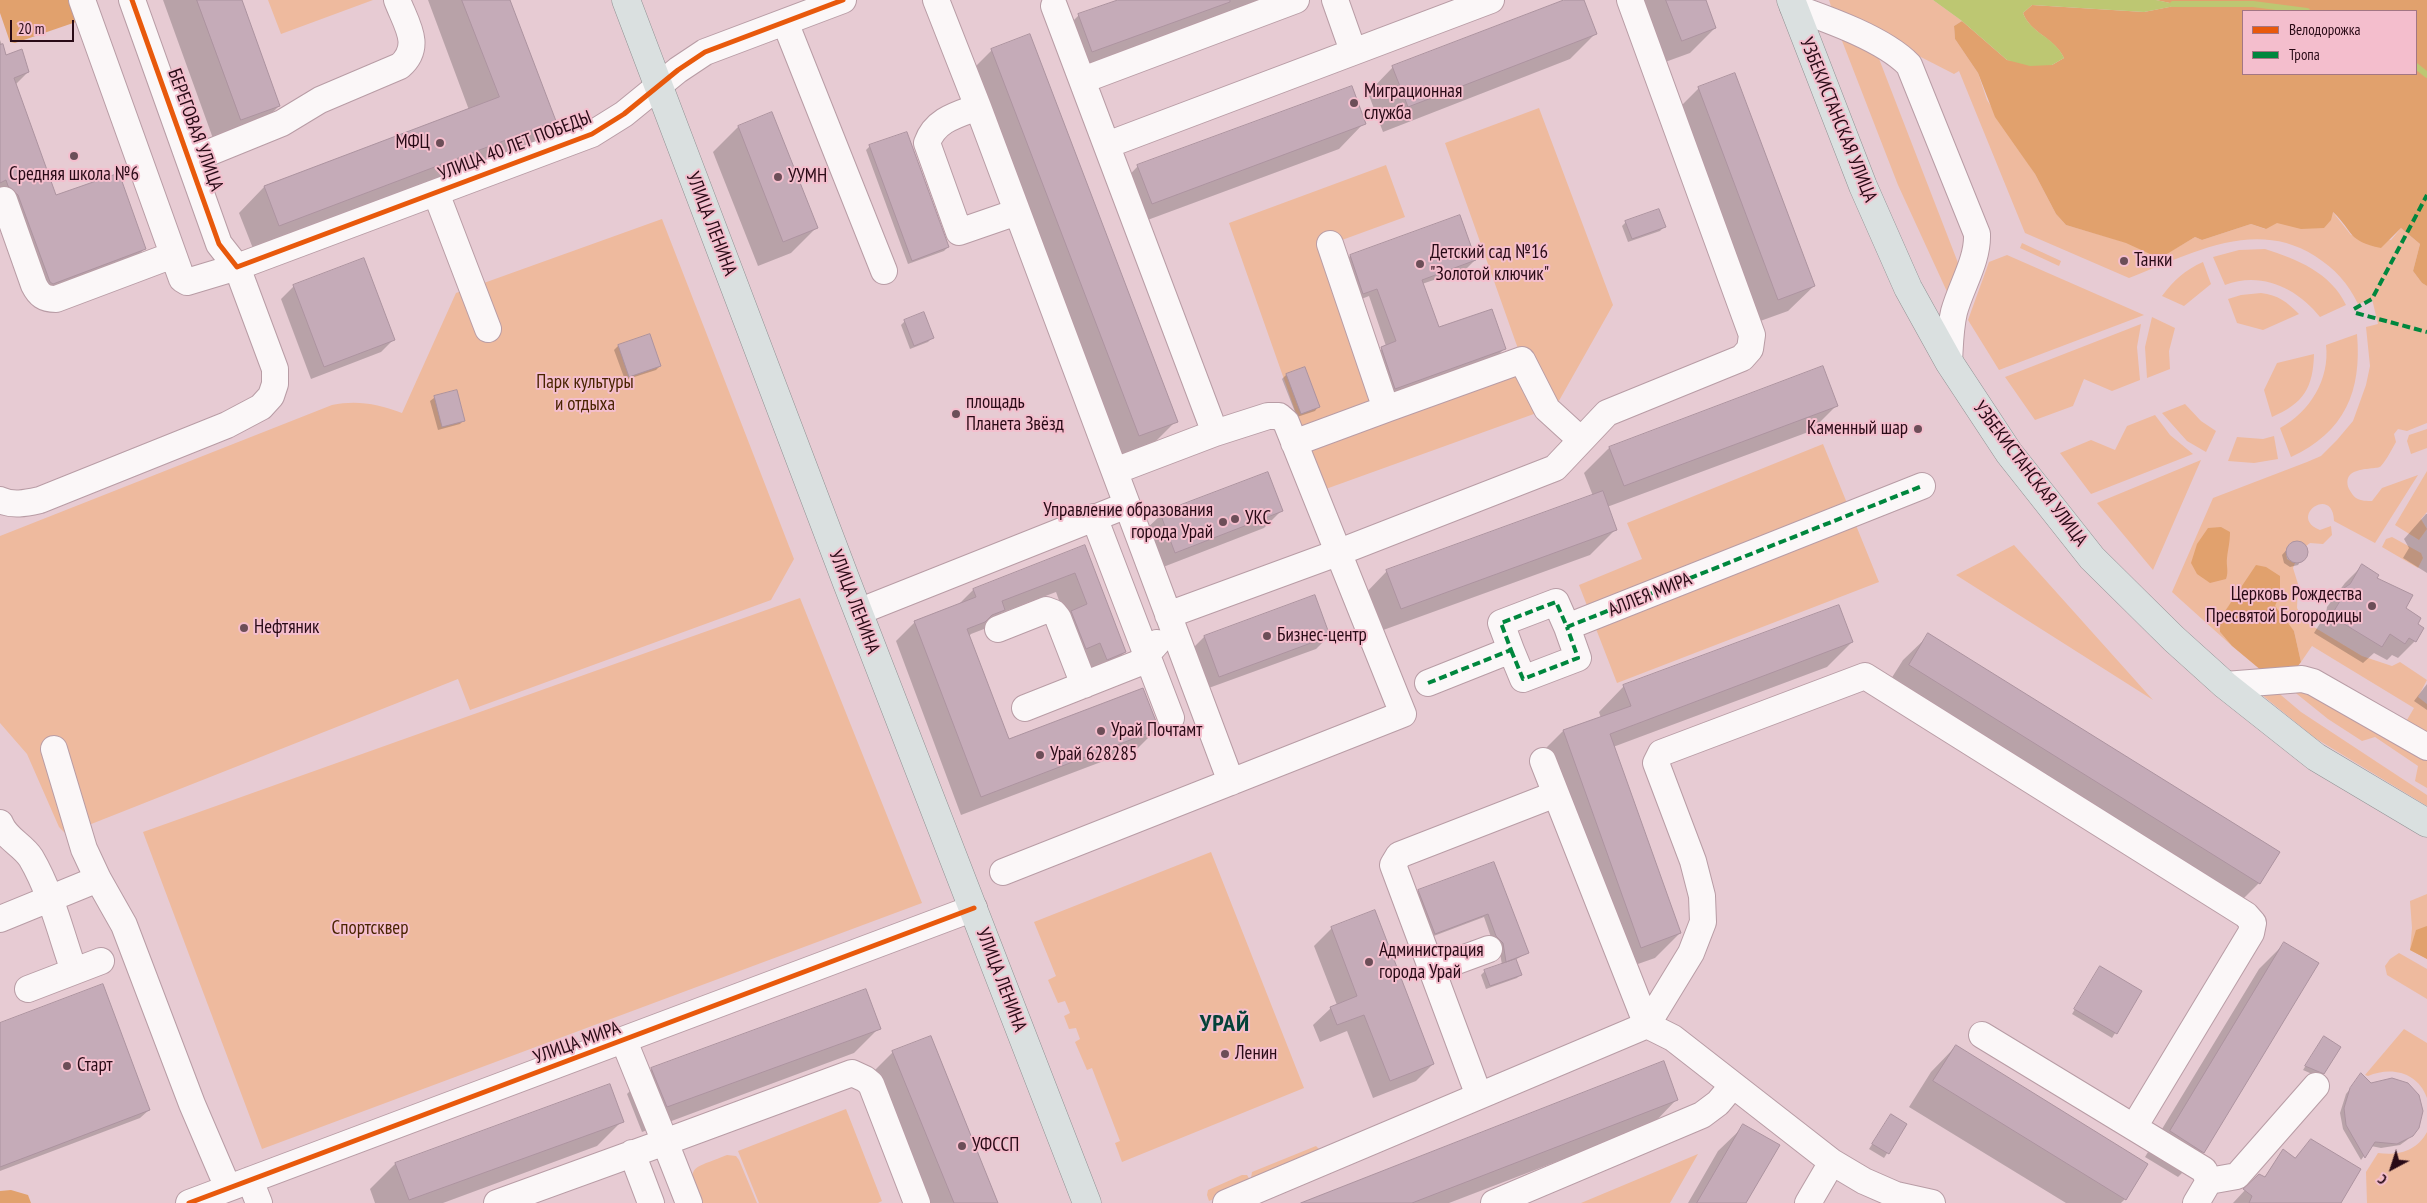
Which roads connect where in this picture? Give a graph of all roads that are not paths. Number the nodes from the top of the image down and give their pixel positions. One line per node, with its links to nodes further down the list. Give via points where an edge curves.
1 (82, 0): 24 (street)
2 (132, 0): 19 (street, БЕРЕГОВАЯ УЛИЦА)
3 (397, 0): 19 (street, via 412,41 408,59 400,66 320,100 282,123)
4 (626, 0): 16 (main road, УЛИЦА ЛЕНИНА)
5 (844, 0): 13 (street, УЛИЦА 40 ЛЕТ ПОБЕДЫ)
6 (936, 0): 17 (street)
7 (1296, 0): 15 (street)
8 (1334, 0): 14 (street)
9 (1491, 0): 14 (street)
10 (1630, 0): 31 (street, via 1752,334 1750,349 1742,358 1607,413)
11 (1792, 3): 28 (main road, УЗБЕКИСТАНСКАЯ УЛИЦА, via 1863,186 1908,288); 28 (street, via 1898,54 1909,65 1977,234 1978,247 1954,312)
12 (1054, 6): 15 (street)
13 (786, 22): 16 (street, УЛИЦА 40 ЛЕТ ПОБЕДЫ, via 705,52); 26 (street)
14 (1353, 51): 18 (street)
15 (1083, 80): 18 (street)
16 (658, 86): 20 (street, УЛИЦА 40 ЛЕТ ПОБЕДЫ, via 624,114 592,134); 39 (main road, УЛИЦА ЛЕНИНА)
17 (978, 107): 22 (street); 22 (street, via 938,124 927,143 962,239)
18 (1107, 145): 30 (street)
19 (190, 160): 25 (street, БЕРЕГОВАЯ УЛИЦА, via 219,244)
20 (436, 193): 25 (street, УЛИЦА 40 ЛЕТ ПОБЕДЫ); 27 (street)
21 (4, 200): 24 (street, via 34,286 47,299 56,299)
22 (1017, 212): 33 (street)
23 (1330, 244): 29 (street)
24 (173, 255): 25 (street, УЛИЦА 40 ЛЕТ ПОБЕДЫ, via 184,281)
25 (237, 267): 35 (street, БЕРЕГОВАЯ УЛИЦА, via 276,369 271,396 261,407 227,426 40,500 22,504)
26 (884, 271)
27 (488, 329)
28 (1949, 362): 47 (main road, УЗБЕКИСТАНСКАЯ УЛИЦА, via 2009,452 2092,558)
29 (1386, 409): 31 (street, via 1522,360 1547,409); 32 (street)
30 (1216, 433): 32 (street, via 1268,416 1279,416 1286,422); 33 (street)
31 (1581, 440): 38 (street, via 1555,468)
32 (1294, 442): 38 (street)
33 (1114, 471): 36 (street)
34 (1922, 486): 41 (street, АЛЛЕЯ МИРА)
35 (0, 500)
36 (1127, 505): 37 (street); 40 (street)
37 (1094, 518): 39 (street); 44 (street)
38 (1337, 553): 40 (street); 53 (street, via 1403,714)
39 (858, 612): 60 (main road, УЛИЦА ЛЕНИНА)
40 (1171, 620): 44 (street); 53 (street)
41 (1567, 628): 43 (street, via 1556,602 1501,623); 43 (street, via 1578,658 1523,679)
42 (998, 629): 46 (street, via 1046,610 1054,612)
43 (1511, 650): 45 (street)
44 (1147, 656): 46 (street, via 1139,663); 49 (street)
45 (1428, 683)
46 (1084, 685): 48 (street)
47 (2226, 686): 50 (street, via 2302,679 2313,682); 56 (main road, УЗБЕКИСТАНСКАЯ УЛИЦА, via 2316,757)
48 (1025, 708)
49 (1171, 718)
50 (2427, 747)
51 (54, 749): 58 (street, via 76,830)
52 (1543, 761): 54 (street)
53 (1231, 782): 57 (street)
54 (1556, 794): 64 (street, via 1399,855 1392,865); 67 (street)
55 (0, 823): 59 (street, via 7,836 30,857)
56 (2427, 823)
57 (1003, 872)
58 (98, 879): 59 (street); 78 (street, via 124,925 192,1104)
59 (48, 898): 61 (street); 65 (street)
60 (974, 908): 69 (street, УЛИЦА МИРА); 85 (main road, УЛИЦА ЛЕНИНА)
61 (0, 919)
62 (1489, 949): 64 (street)
63 (101, 961): 65 (street)
64 (1432, 970): 72 (street)
65 (74, 971): 66 (street)
66 (28, 989)
67 (1647, 1025): 70 (street, via 1673,1038); 72 (street); 73 (street, via 1691,953 1703,922 1702,896 1693,861 1656,763 1661,753 1865,676 2246,915 2253,923 2251,933)
68 (1982, 1035): 73 (street)
69 (624, 1041): 74 (street); 78 (street, УЛИЦА МИРА)
70 (1732, 1085): 76 (street); 86 (street, via 1718,1103 1702,1115)
71 (2316, 1086): 77 (street, via 2236,1176)
72 (1479, 1096): 79 (street)
73 (2134, 1127): 77 (street, via 2204,1170)
74 (665, 1142): 75 (street); 83 (street); 84 (street, via 852,1073 871,1084)
75 (632, 1153): 81 (street); 82 (street)
76 (1832, 1162): 87 (street); 88 (street, via 1896,1195)
77 (2209, 1181): 89 (street)
78 (246, 1190): 80 (street, УЛИЦА МИРА)
79 (1238, 1201)
80 (189, 1203)
81 (497, 1203)
82 (651, 1203)
83 (689, 1203)
84 (917, 1203)
85 (1087, 1203)
86 (1494, 1203)
87 (1808, 1203)
88 (1932, 1203)
89 (2196, 1203)

